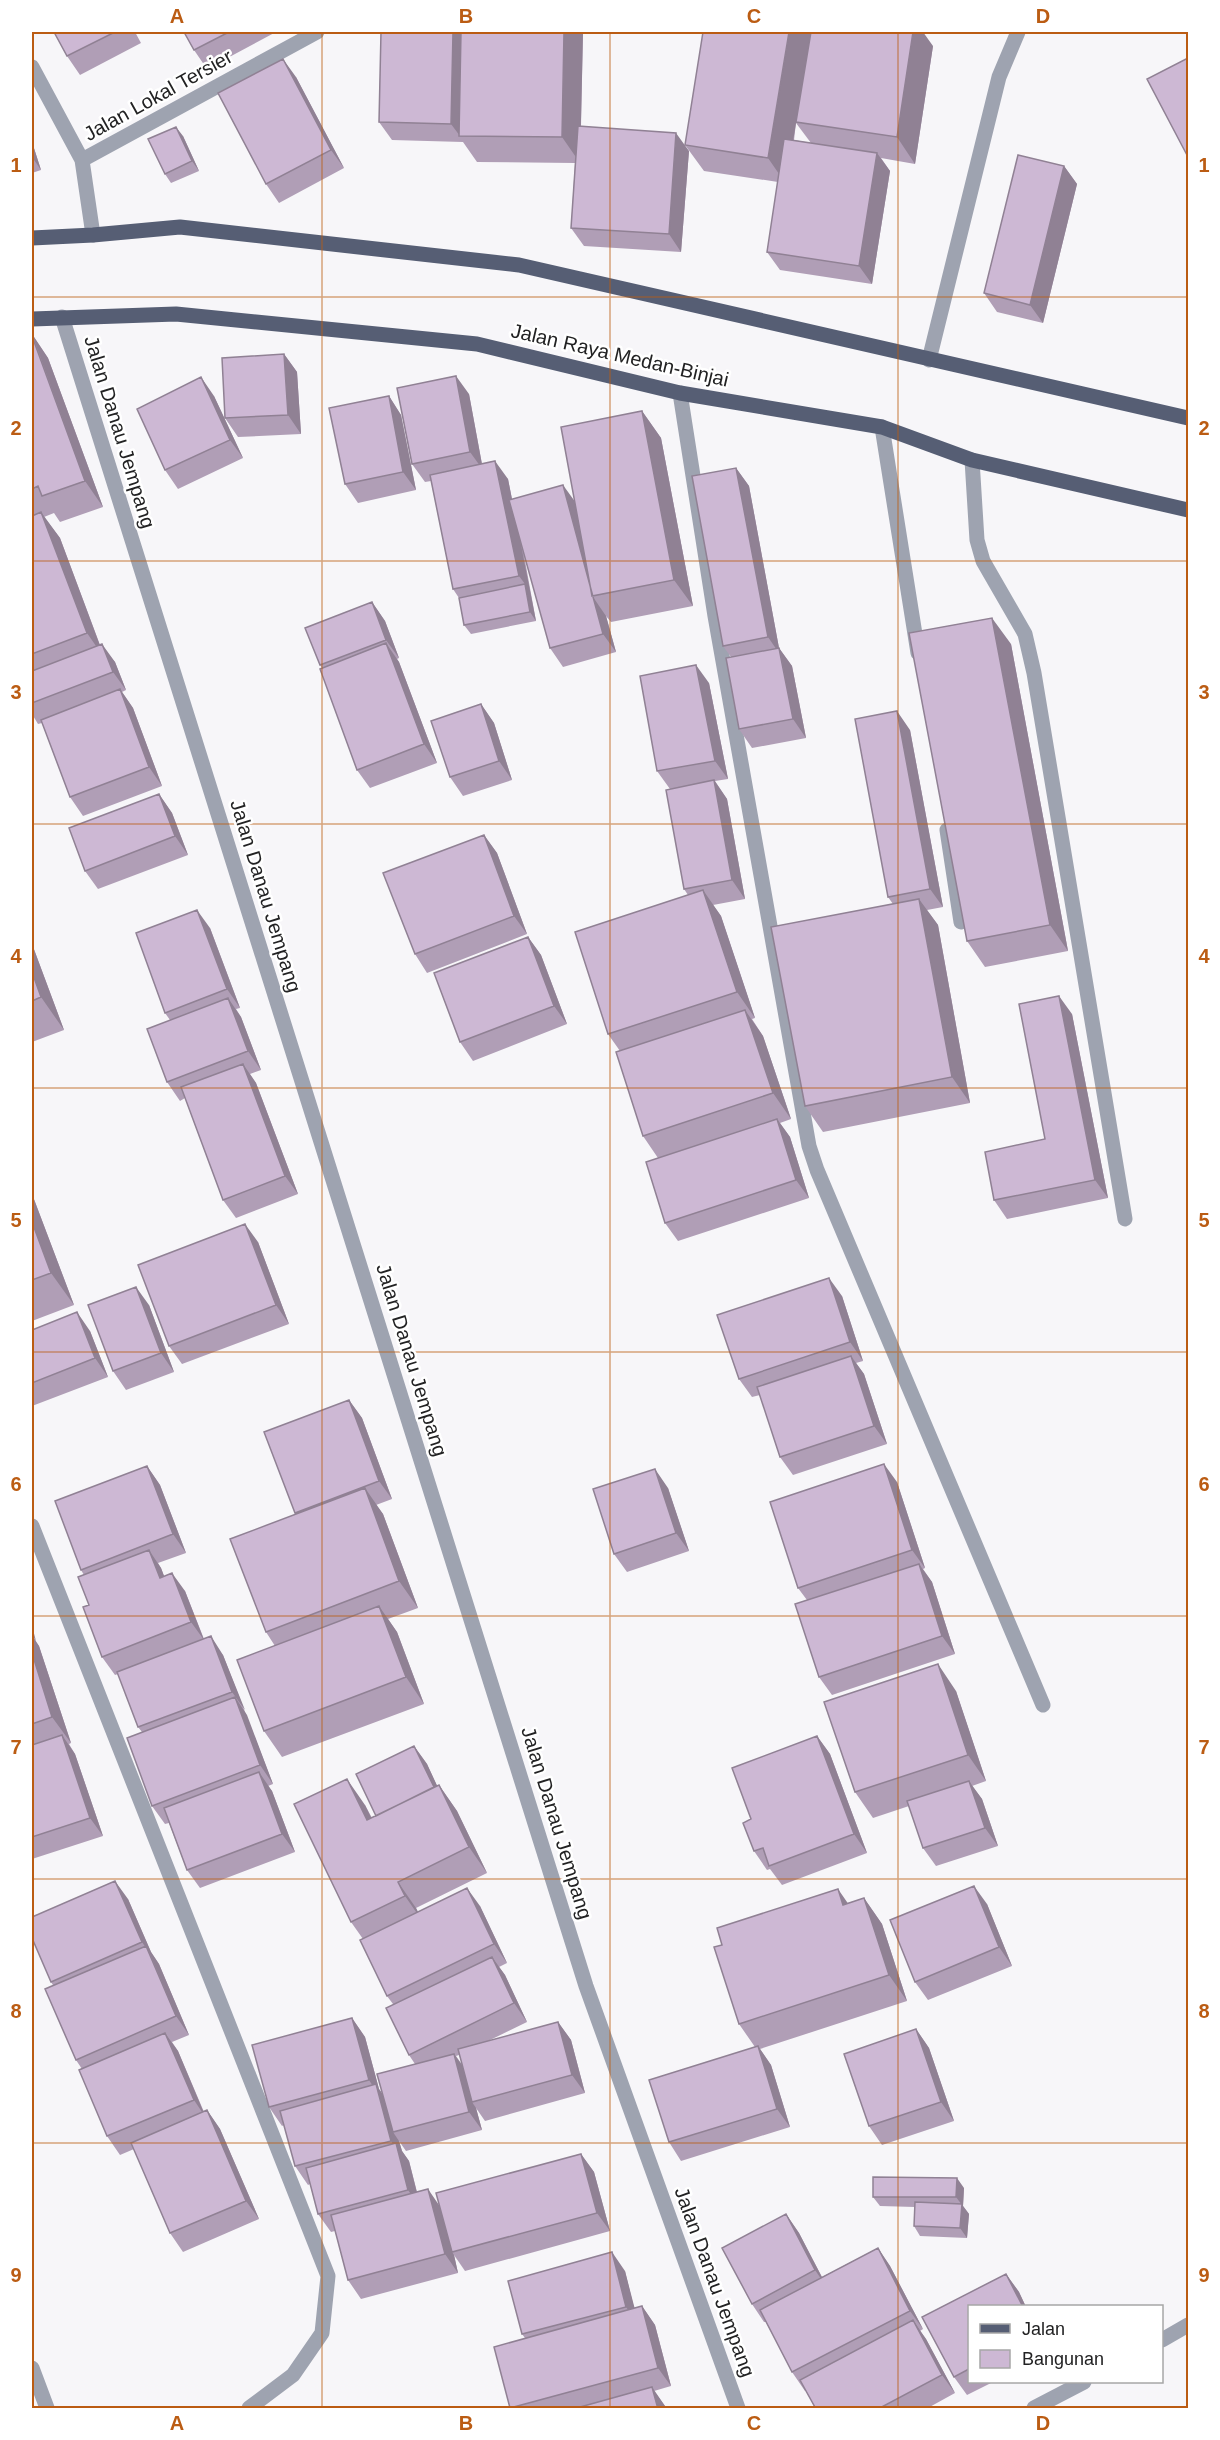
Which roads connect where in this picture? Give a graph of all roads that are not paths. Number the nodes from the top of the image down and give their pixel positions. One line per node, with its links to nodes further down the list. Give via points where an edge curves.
1 (316, 32): 4 (street, Jalan Lokal Tersier)
2 (1018, 32): 9 (street, via 999,77)
3 (32, 67): 4 (street)
4 (82, 160): 5 (street)
5 (93, 235): 6 (main road); 9 (main road, via 180,227 519,265)
6 (32, 238)
7 (62, 317): 8 (main road, Jalan Raya Medan-Binjai); 10 (main road, Jalan Raya Medan-Binjai, via 176,314 477,344); 27 (street, Jalan Danau Jempang, via 586,1986)
8 (32, 319)
9 (929, 360): 11 (main road)
10 (680, 393): 12 (main road, Jalan Raya Medan-Binjai); 20 (street, via 717,628 809,1146)
11 (1188, 418)
12 (882, 428): 13 (main road, Jalan Raya Medan-Binjai); 15 (street)
13 (972, 460): 14 (main road, Jalan Raya Medan-Binjai); 18 (street, via 977,540 983,561 1026,634 1034,673)
14 (1188, 510)
15 (920, 663)
16 (944, 816): 17 (street)
17 (961, 922)
18 (1125, 1219)
19 (32, 1527): 26 (street, via 328,2276 321,2332 293,2375)
20 (1043, 1705)
21 (1188, 2325): 22 (street)
22 (1163, 2339)
23 (32, 2368): 25 (street)
24 (1082, 2383): 28 (street)
25 (47, 2409)
26 (249, 2409)
27 (738, 2409)
28 (1034, 2409)

